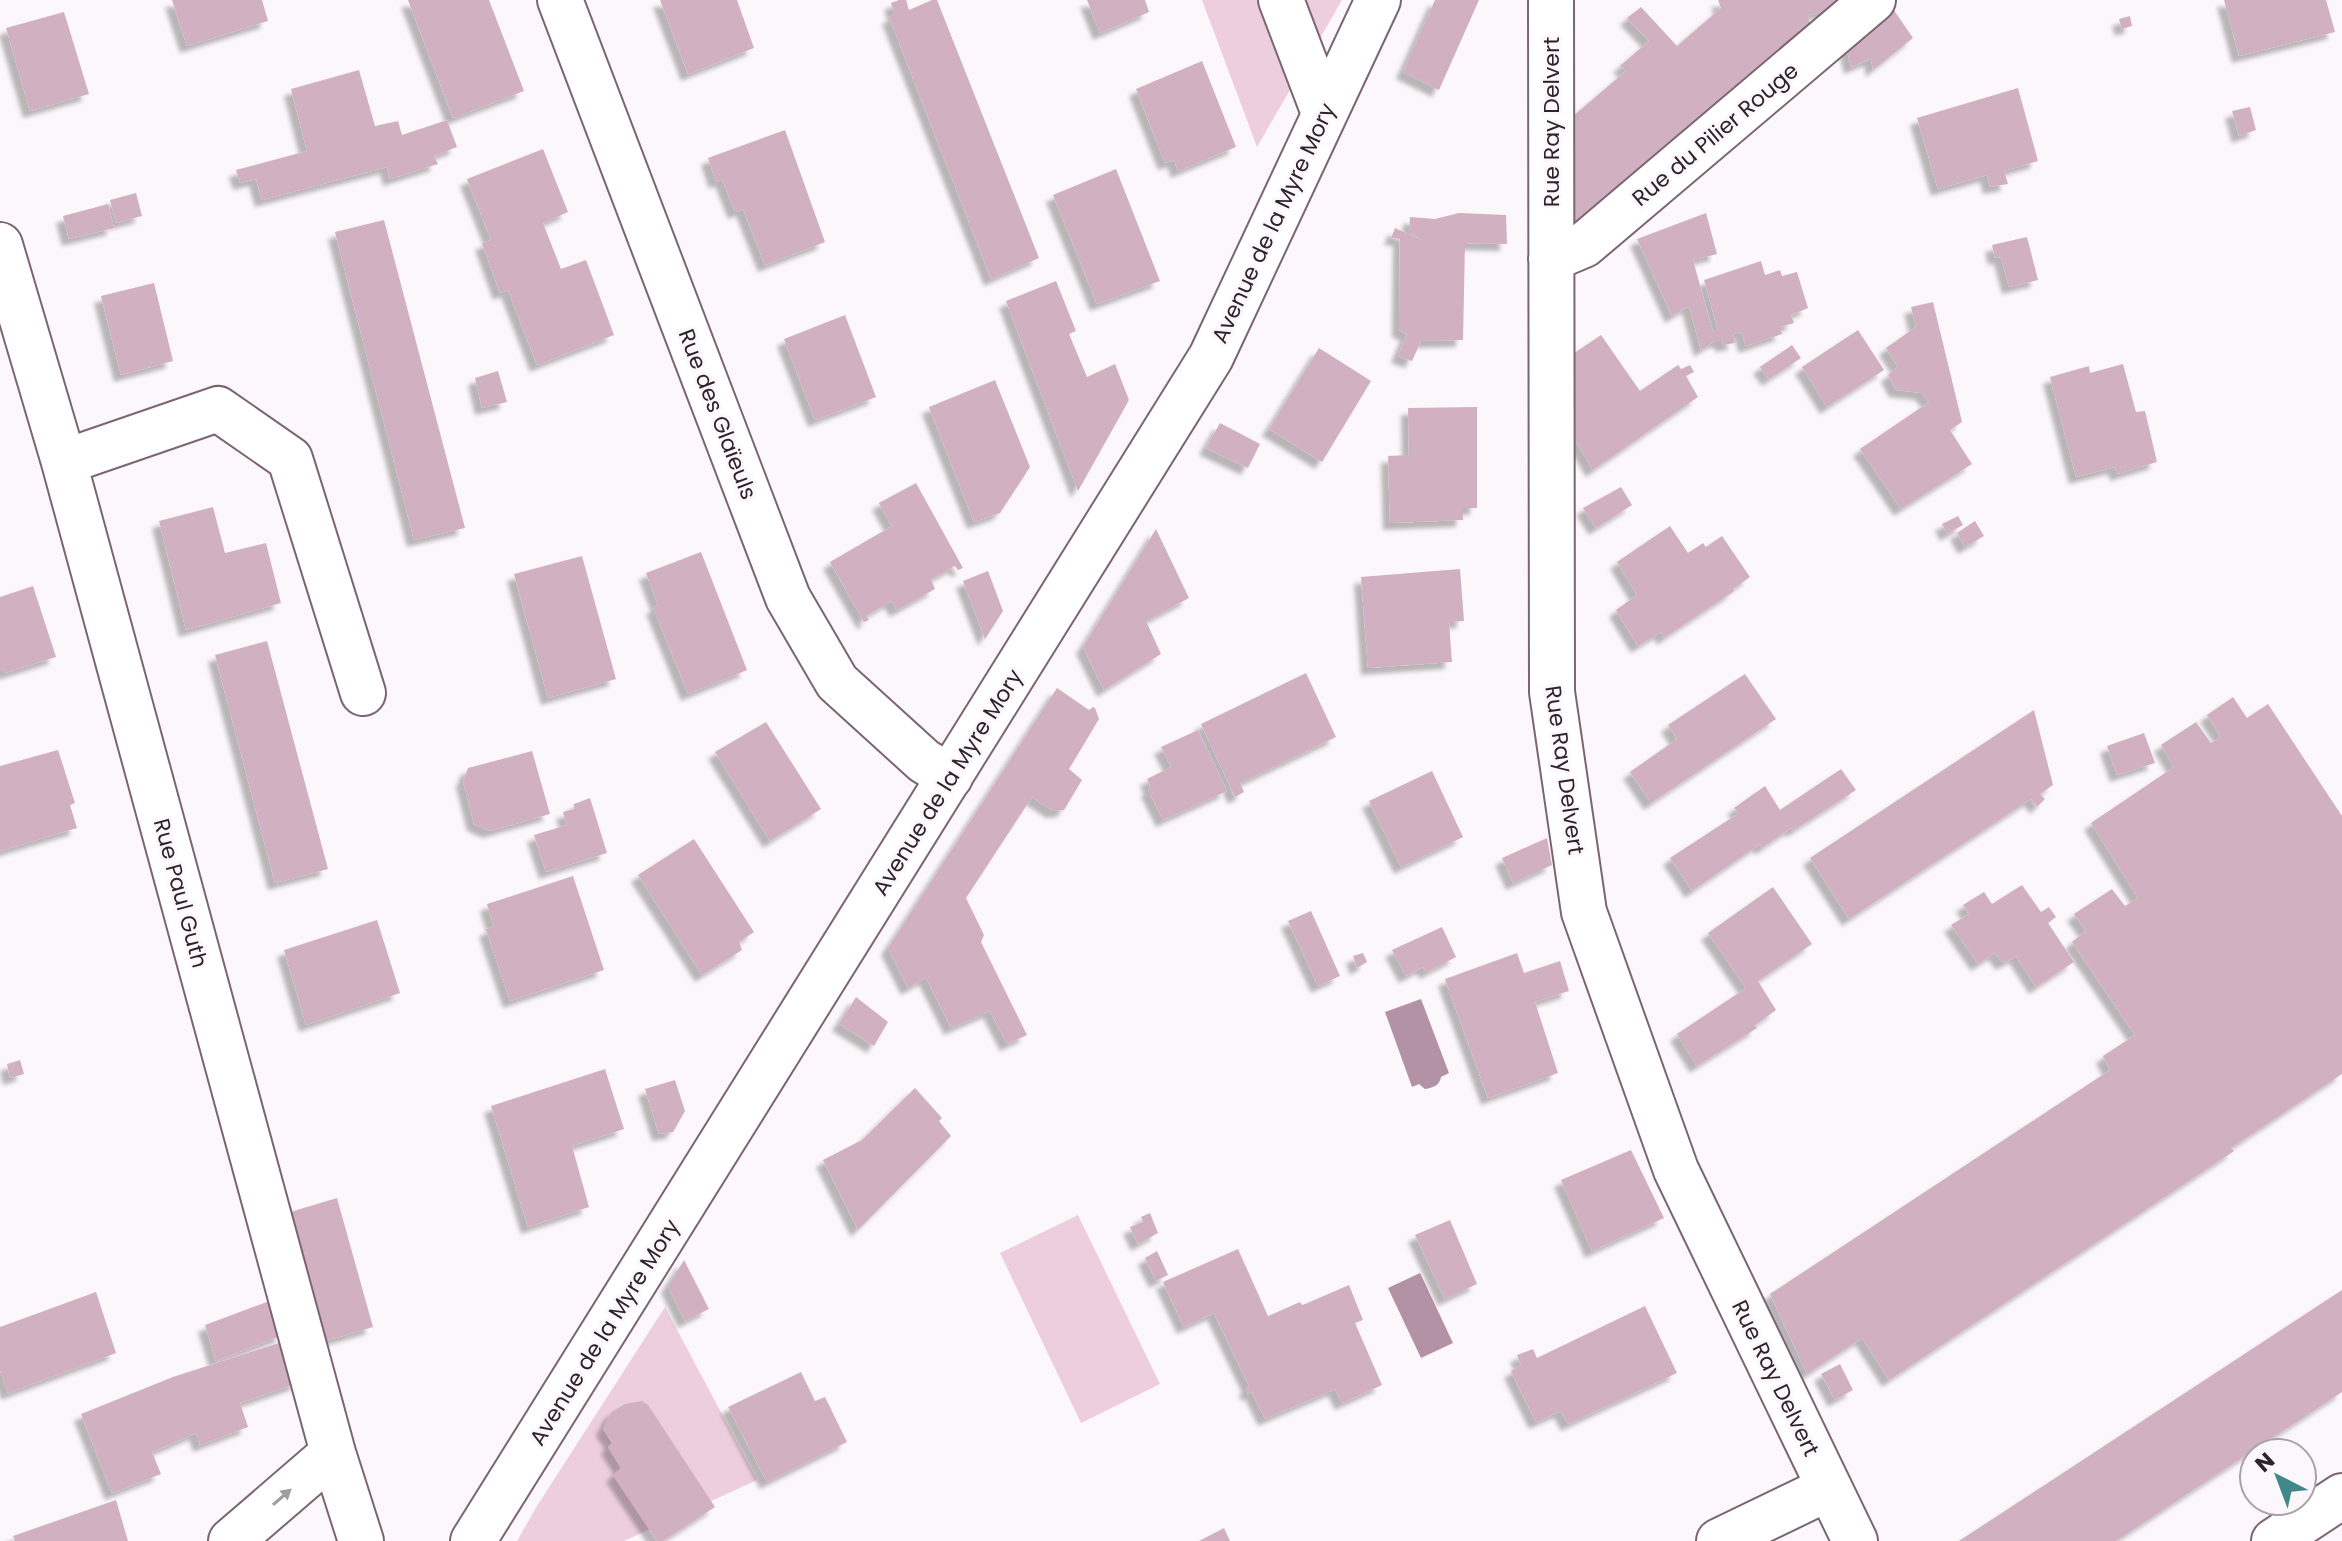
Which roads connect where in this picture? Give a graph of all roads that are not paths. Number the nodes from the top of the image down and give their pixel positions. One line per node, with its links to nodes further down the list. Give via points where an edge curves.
1 (560, 0): 11 (street, Rue des Glaïeuls, via 788,598 837,682 924,761)
2 (1281, 0): 6 (street)
3 (1378, 0): 6 (street, Avenue de la Myre Mory)
4 (1551, 0): 8 (street, Rue Ray Delvert)
5 (1873, 0): 8 (street, Rue du Pilier Rouge, via 1584,245)
6 (1324, 113): 11 (street, Avenue de la Myre Mory, via 1211,357)
7 (0, 245): 9 (street, Rue Paul Guth)
8 (1551, 259): 13 (street, Rue Ray Delvert, via 1552,692 1584,912 1676,1170)
9 (64, 462): 10 (street, via 218,409 290,459); 12 (street, Rue Paul Guth)
10 (363, 693)
11 (950, 777): 17 (street, Avenue de la Myre Mory)
12 (333, 1453): 15 (street, one-way to 12); 16 (street, Rue Paul Guth)
13 (1829, 1488): 18 (street); 19 (street, Rue Ray Delvert)
14 (2342, 1496): 20 (street)
15 (231, 1541)
16 (361, 1541)
17 (473, 1541)
18 (1719, 1541)
19 (1855, 1541)
20 (2274, 1541)

